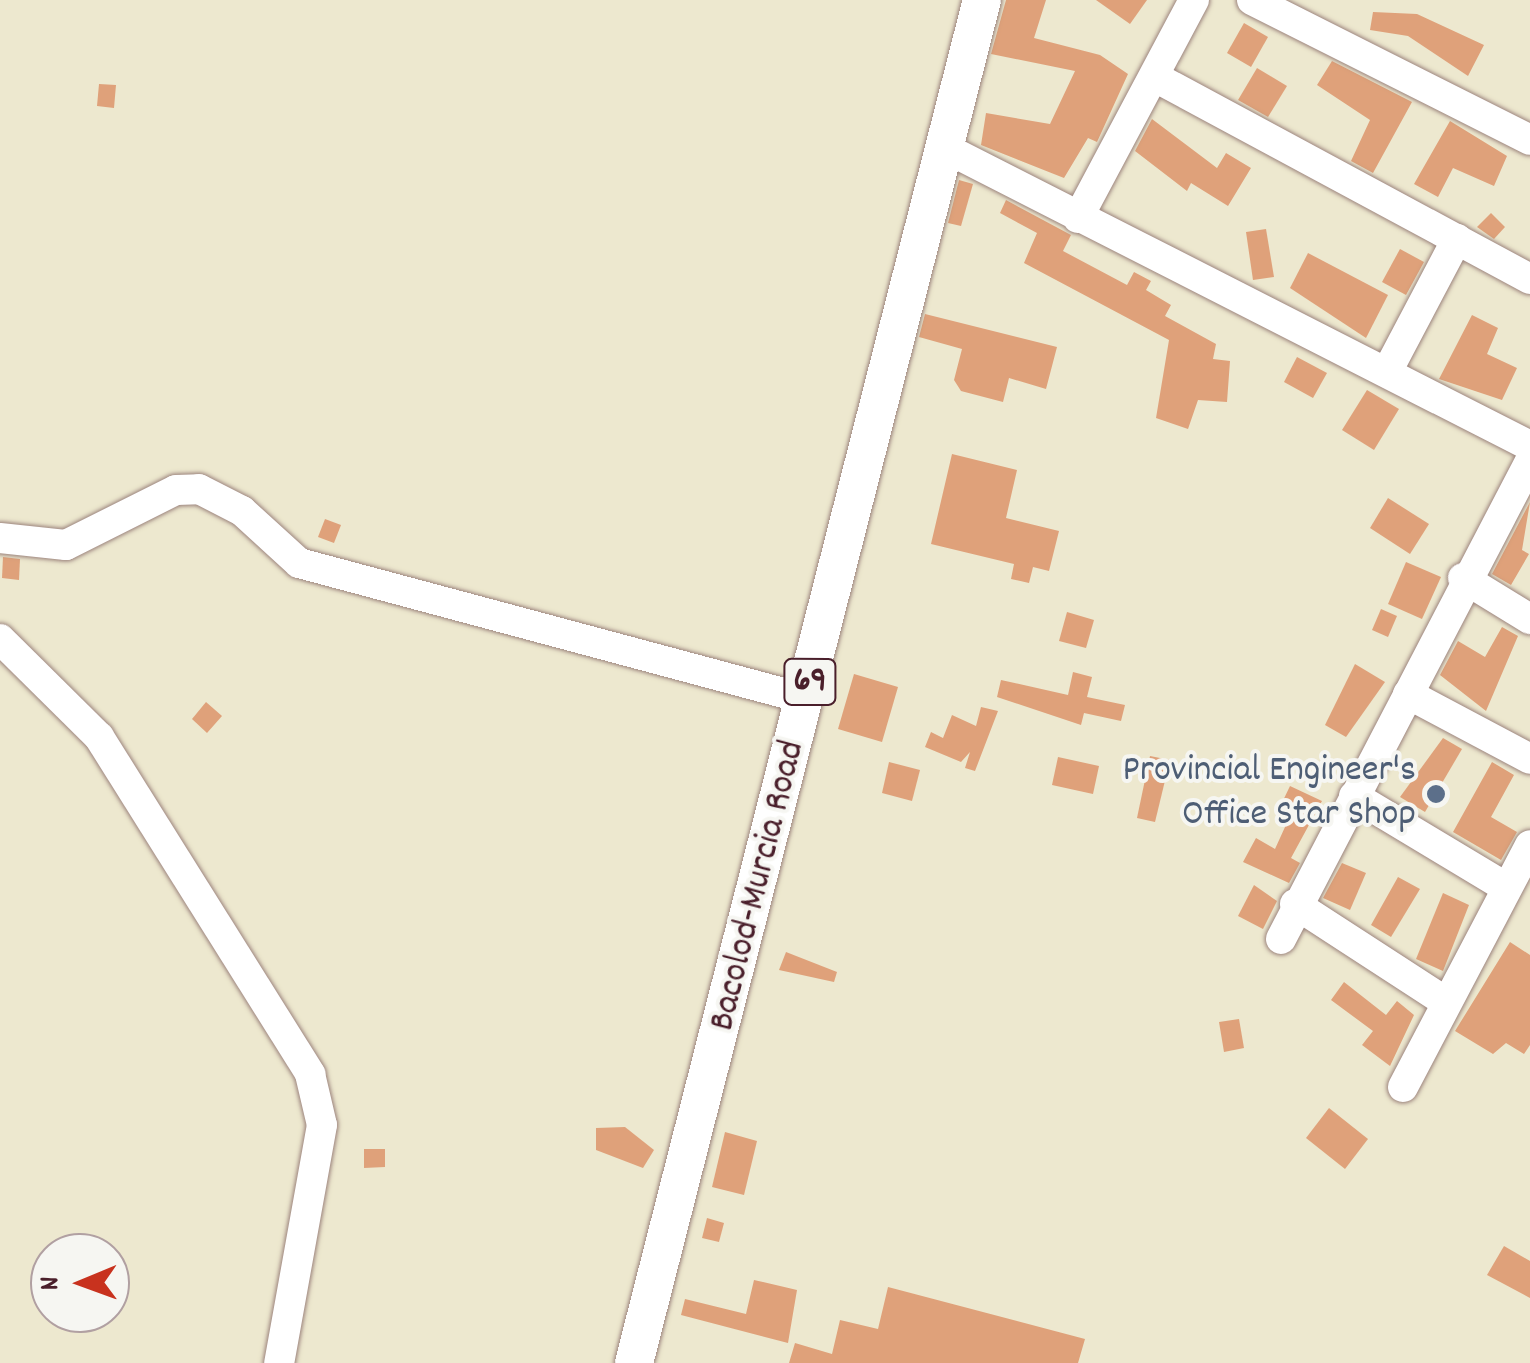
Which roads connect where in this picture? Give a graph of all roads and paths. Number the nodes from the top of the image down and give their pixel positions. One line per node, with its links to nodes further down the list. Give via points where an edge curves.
1 (982, 0): 6 (main road, Bacolod-Murcia Road / 69)
2 (1194, 0): 4 (street)
3 (1252, 0): 5 (street)
4 (1154, 76): 7 (street); 8 (street)
5 (1530, 140)
6 (945, 148): 7 (street); 18 (main road, Bacolod-Murcia Road / 69)
7 (1078, 218): 10 (street)
8 (1458, 239): 9 (street); 10 (street)
9 (1530, 279)
10 (1389, 368): 11 (street)
11 (1530, 446)
12 (1530, 462): 14 (street)
13 (0, 538): 18 (street, via 66,544 176,490 199,489 242,511 300,563)
14 (1464, 578): 15 (street); 17 (street)
15 (1530, 619)
16 (0, 639): 27 (street, via 100,737 310,1074 322,1125)
17 (1408, 694): 19 (street); 20 (street)
18 (806, 699): 28 (main road, Bacolod-Murcia Road / 69)
19 (1530, 760)
20 (1354, 796): 22 (street); 23 (street)
21 (1530, 845): 22 (street)
22 (1504, 886): 25 (street)
23 (1295, 904): 24 (street); 25 (street)
24 (1281, 939)
25 (1443, 1000): 26 (street)
26 (1403, 1087)
27 (279, 1363)
28 (634, 1363)

